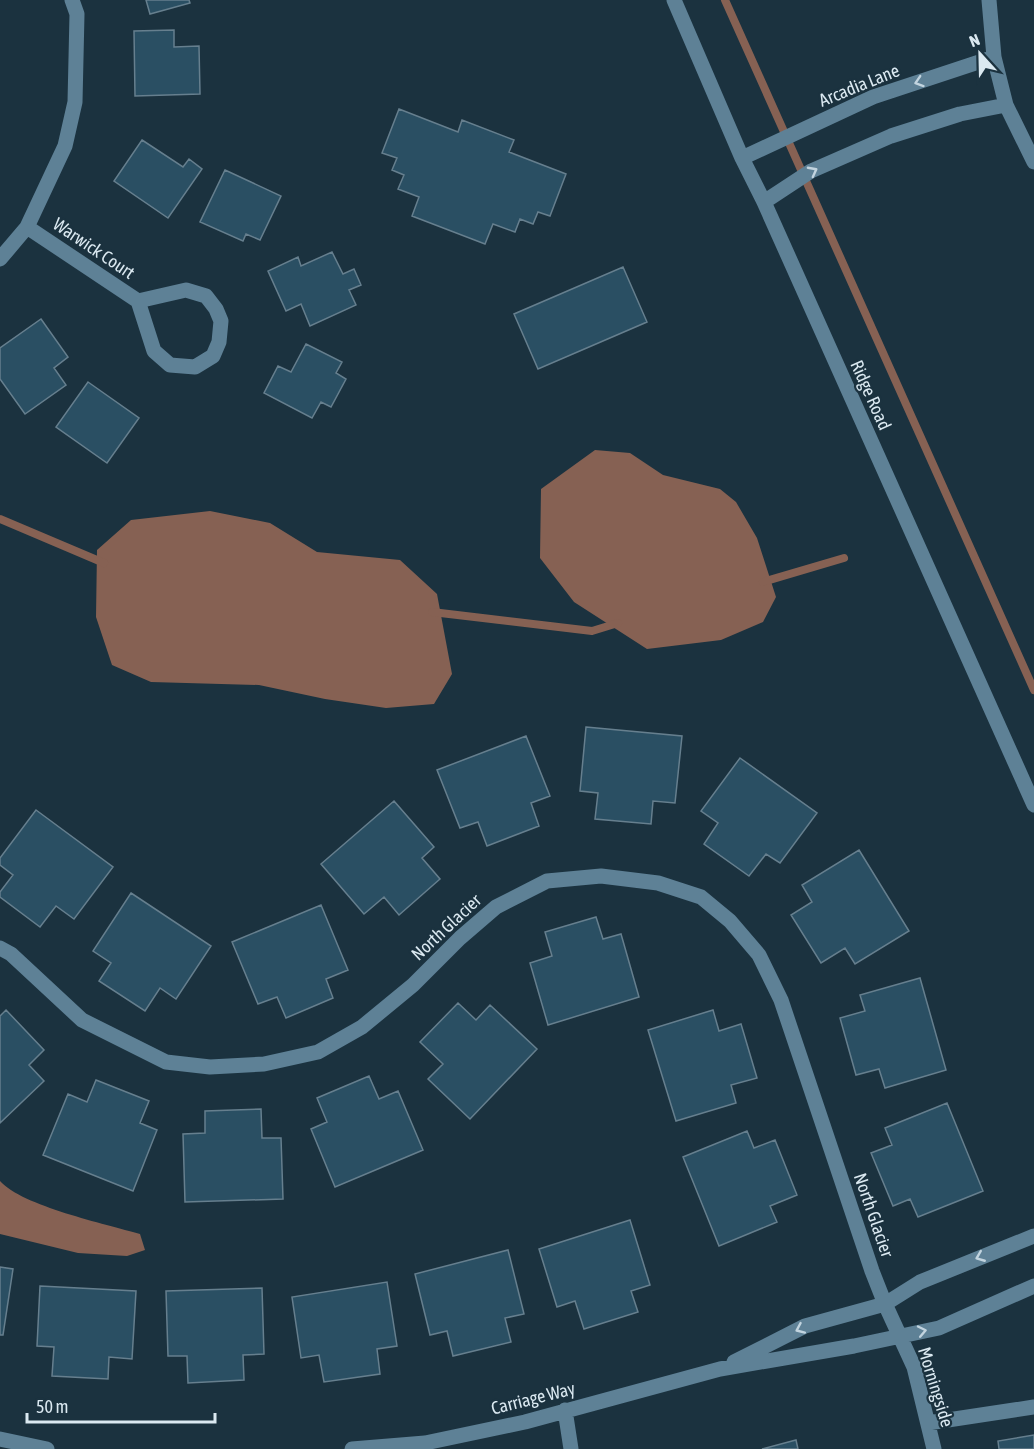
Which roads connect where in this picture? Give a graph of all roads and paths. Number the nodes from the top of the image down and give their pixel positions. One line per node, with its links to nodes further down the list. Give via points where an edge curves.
1 (72, 0): 9 (street, via 77,14 75,102 64,146)
2 (674, 0): 6 (street, Ridge Road)
3 (989, 0): 4 (street)
4 (994, 57): 5 (street); 6 (street, Arcadia Lane, one-way to 6, via 873,97)
5 (1006, 105): 7 (street); 8 (street, one-way to 5, via 812,171 891,136 960,114)
6 (742, 158): 8 (street, Ridge Road)
7 (1034, 162)
8 (764, 202): 12 (street, Ridge Road)
9 (27, 227): 10 (street); 11 (street, Warwick Court)
10 (0, 259)
11 (138, 301): 11 (street, Warwick Court, via 154,351 170,365 195,367 213,356 221,321 206,296 186,290)
12 (1034, 805)
13 (0, 948): 16 (street, North Glacier, via 82,1020 166,1062 210,1067 264,1064 318,1052 362,1027 413,986 496,907 547,881 601,876 658,883 700,897 730,921 759,955 781,1000)
14 (1034, 1236): 16 (street, Carriage Way, one-way to 16, via 920,1282)
15 (1034, 1286): 17 (street, Carriage Way, one-way to 15, via 939,1328)
16 (885, 1304): 17 (street, North Glacier); 18 (street, Carriage Way, one-way to 18, via 805,1326)
17 (899, 1336): 18 (street, Carriage Way); 21 (street, Morningside, via 914,1367)
18 (720, 1369): 20 (street, Carriage Way)
19 (1034, 1407): 21 (street)
20 (565, 1410): 24 (street, Carriage Way, via 425,1443); 25 (street)
21 (928, 1423): 26 (street, Morningside)
22 (0, 1439): 23 (street)
23 (47, 1449)
24 (352, 1449)
25 (571, 1449)
26 (934, 1449)

